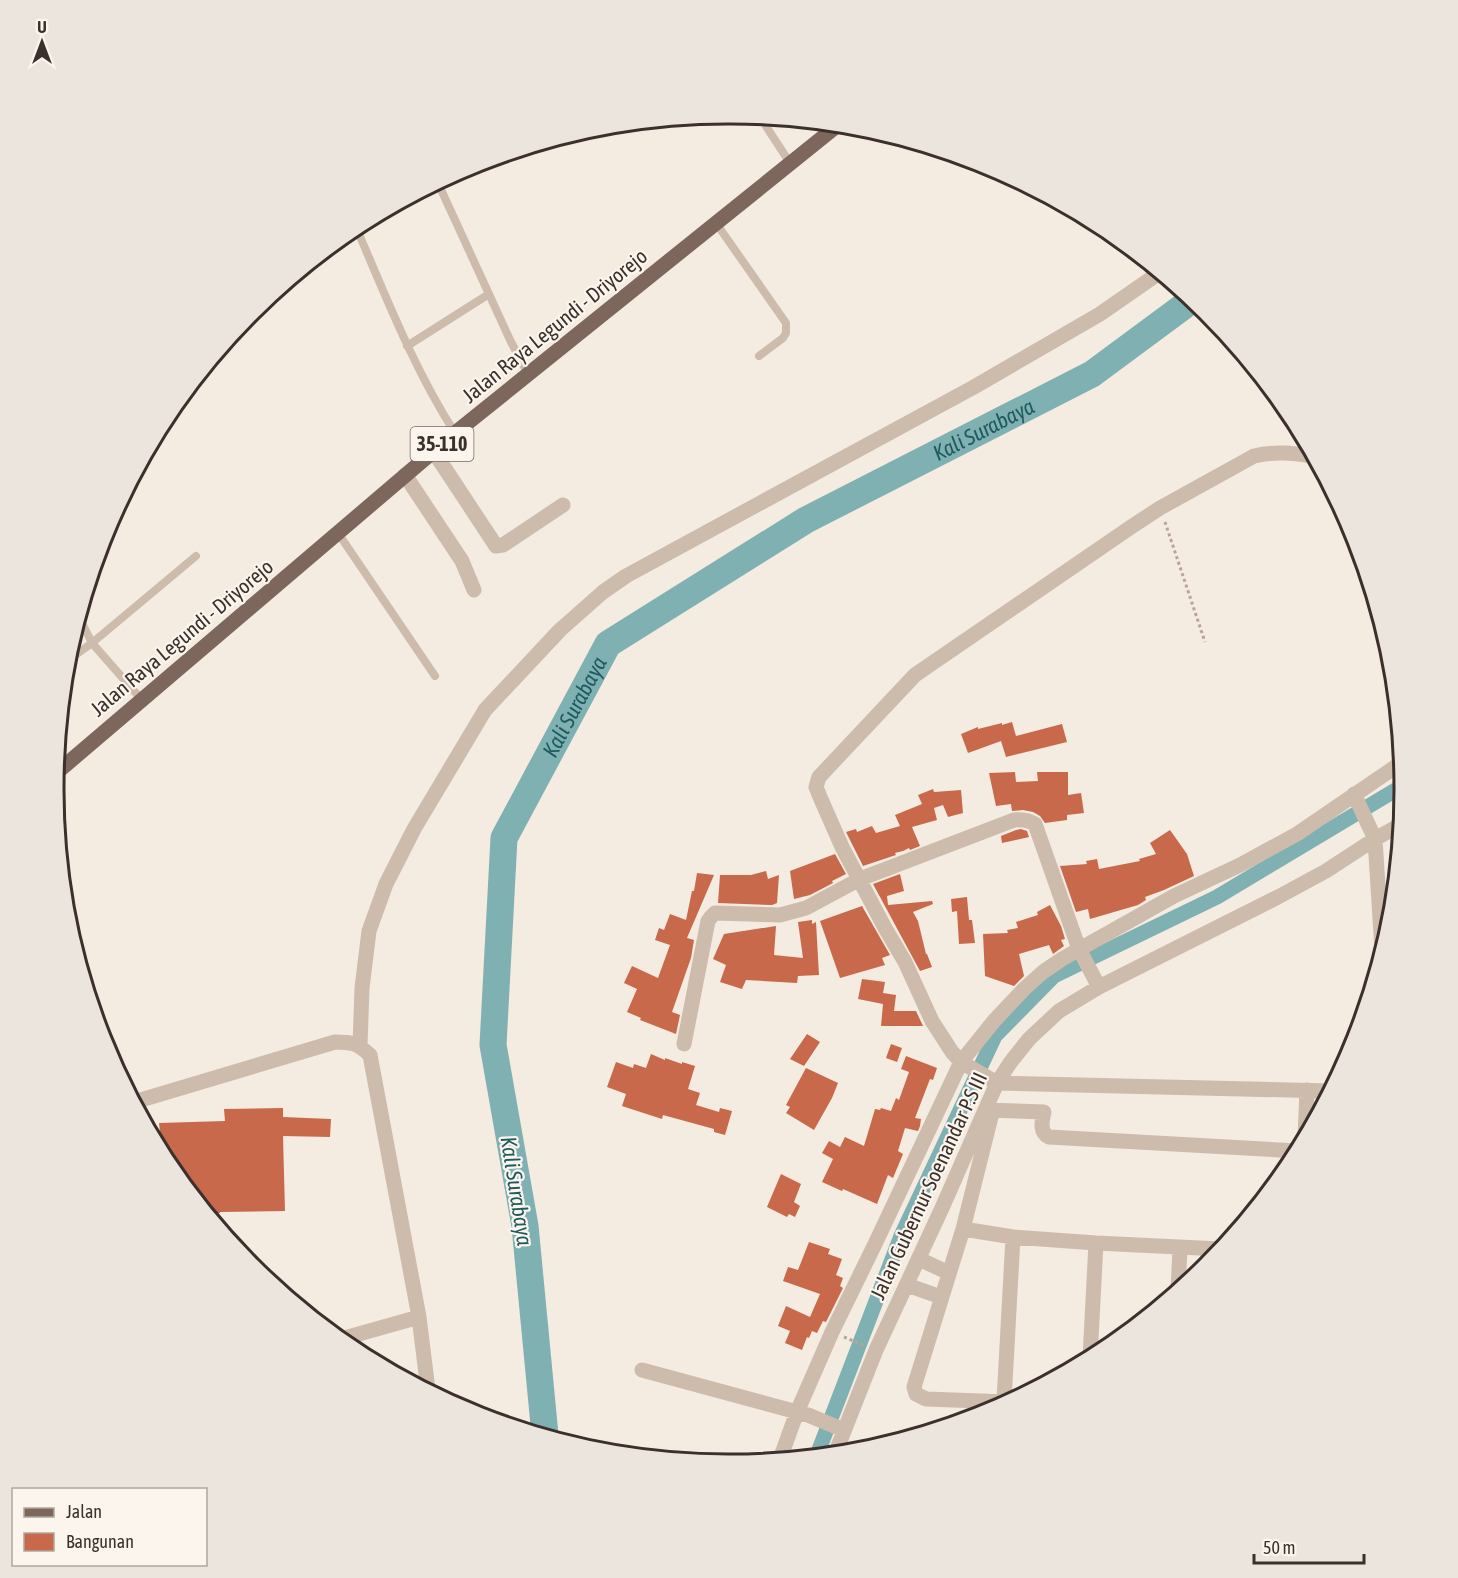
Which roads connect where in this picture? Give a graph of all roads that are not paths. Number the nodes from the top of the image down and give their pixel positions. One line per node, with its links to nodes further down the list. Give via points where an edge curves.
1 (765, 126): 3 (lane)
2 (829, 132): 3 (main road, Jalan Raya Legundi - Driyorejo / 35-110)
3 (790, 163): 5 (main road, Jalan Raya Legundi - Driyorejo / 35-110)
4 (441, 190): 8 (lane)
5 (716, 223): 10 (lane, via 786,323 783,338); 11 (main road, Jalan Raya Legundi - Driyorejo / 35-110)
6 (360, 236): 9 (lane)
7 (1153, 277): 35 (street, via 1101,314 974,387 626,576 560,630 485,710 386,884 369,931)
8 (489, 294): 9 (lane); 11 (lane)
9 (407, 346): 12 (lane)
10 (759, 356)
11 (525, 368): 12 (main road, Jalan Raya Legundi - Driyorejo / 35-110)
12 (451, 427): 13 (main road, Jalan Raya Legundi - Driyorejo / 35-110)
13 (434, 452): 15 (main road, Jalan Raya Legundi - Driyorejo / 35-110); 16 (street, via 496,546)
14 (1303, 455): 30 (street, via 1284,452 1254,456 1160,508 915,675 819,777 816,787)
15 (405, 476): 17 (main road, Jalan Raya Legundi - Driyorejo / 35-110); 19 (street, via 462,561)
16 (563, 505)
17 (338, 532): 23 (lane); 24 (main road, Jalan Raya Legundi - Driyorejo / 35-110)
18 (196, 556): 21 (lane)
19 (474, 590)
20 (84, 628): 21 (lane)
21 (92, 643): 22 (lane); 24 (lane)
22 (78, 653)
23 (435, 676)
24 (142, 700): 25 (main road, Jalan Raya Legundi - Driyorejo / 35-110)
25 (65, 766)
26 (1393, 769): 27 (street)
27 (1356, 798): 29 (street); 32 (street, via 1250,860 1174,896)
28 (1392, 828): 29 (street, Jalan Gubernur Soenandar P.S III)
29 (1373, 835): 31 (street); 33 (street, Jalan Gubernur Soenandar P.S III, via 1326,871 1278,897)
30 (860, 879): 32 (street, via 1014,820 1029,820 1035,824); 34 (street, via 793,912 721,912 711,917); 36 (street, via 932,1022)
31 (1380, 924)
32 (1081, 953): 33 (street); 36 (street, via 1043,972 1024,989 994,1021)
33 (1096, 983): 37 (street, Jalan Gubernur Soenandar P.S III, via 1059,1011)
34 (684, 1044)
35 (360, 1046): 41 (street, via 335,1042); 56 (street, via 370,1055)
36 (964, 1063): 37 (street); 63 (street, via 832,1332)
37 (993, 1081): 38 (street); 42 (street, Jalan Gubernur Soenandar P.S III)
38 (1046, 1085): 39 (street); 43 (street)
39 (1307, 1090): 40 (street); 44 (street)
40 (1321, 1091)
41 (142, 1099)
42 (989, 1110): 43 (street); 46 (street); 51 (street, Jalan Gubernur Soenandar P.S III)
43 (1044, 1112): 45 (street, via 1042,1131 1049,1137)
44 (1306, 1118)
45 (1287, 1150)
46 (963, 1229): 47 (street); 52 (street)
47 (1013, 1237): 48 (street); 61 (street)
48 (1096, 1243): 49 (street); 58 (street)
49 (1180, 1248): 50 (street); 53 (street)
50 (1209, 1249)
51 (919, 1259): 52 (street); 54 (street, Jalan Gubernur Soenandar P.S III)
52 (949, 1272): 55 (street)
53 (1179, 1278)
54 (907, 1285): 55 (street); 64 (street, Jalan Gubernur Soenandar P.S III)
55 (941, 1297): 62 (street, via 914,1387 916,1394 926,1399)
56 (419, 1317): 57 (street); 60 (street)
57 (352, 1336)
58 (1091, 1346)
59 (642, 1370): 63 (street)
60 (427, 1380)
61 (1006, 1392)
62 (987, 1401)
63 (802, 1414): 64 (street); 66 (street)
64 (839, 1427): 65 (street, Jalan Gubernur Soenandar P.S III)
65 (836, 1445)
66 (784, 1451)

